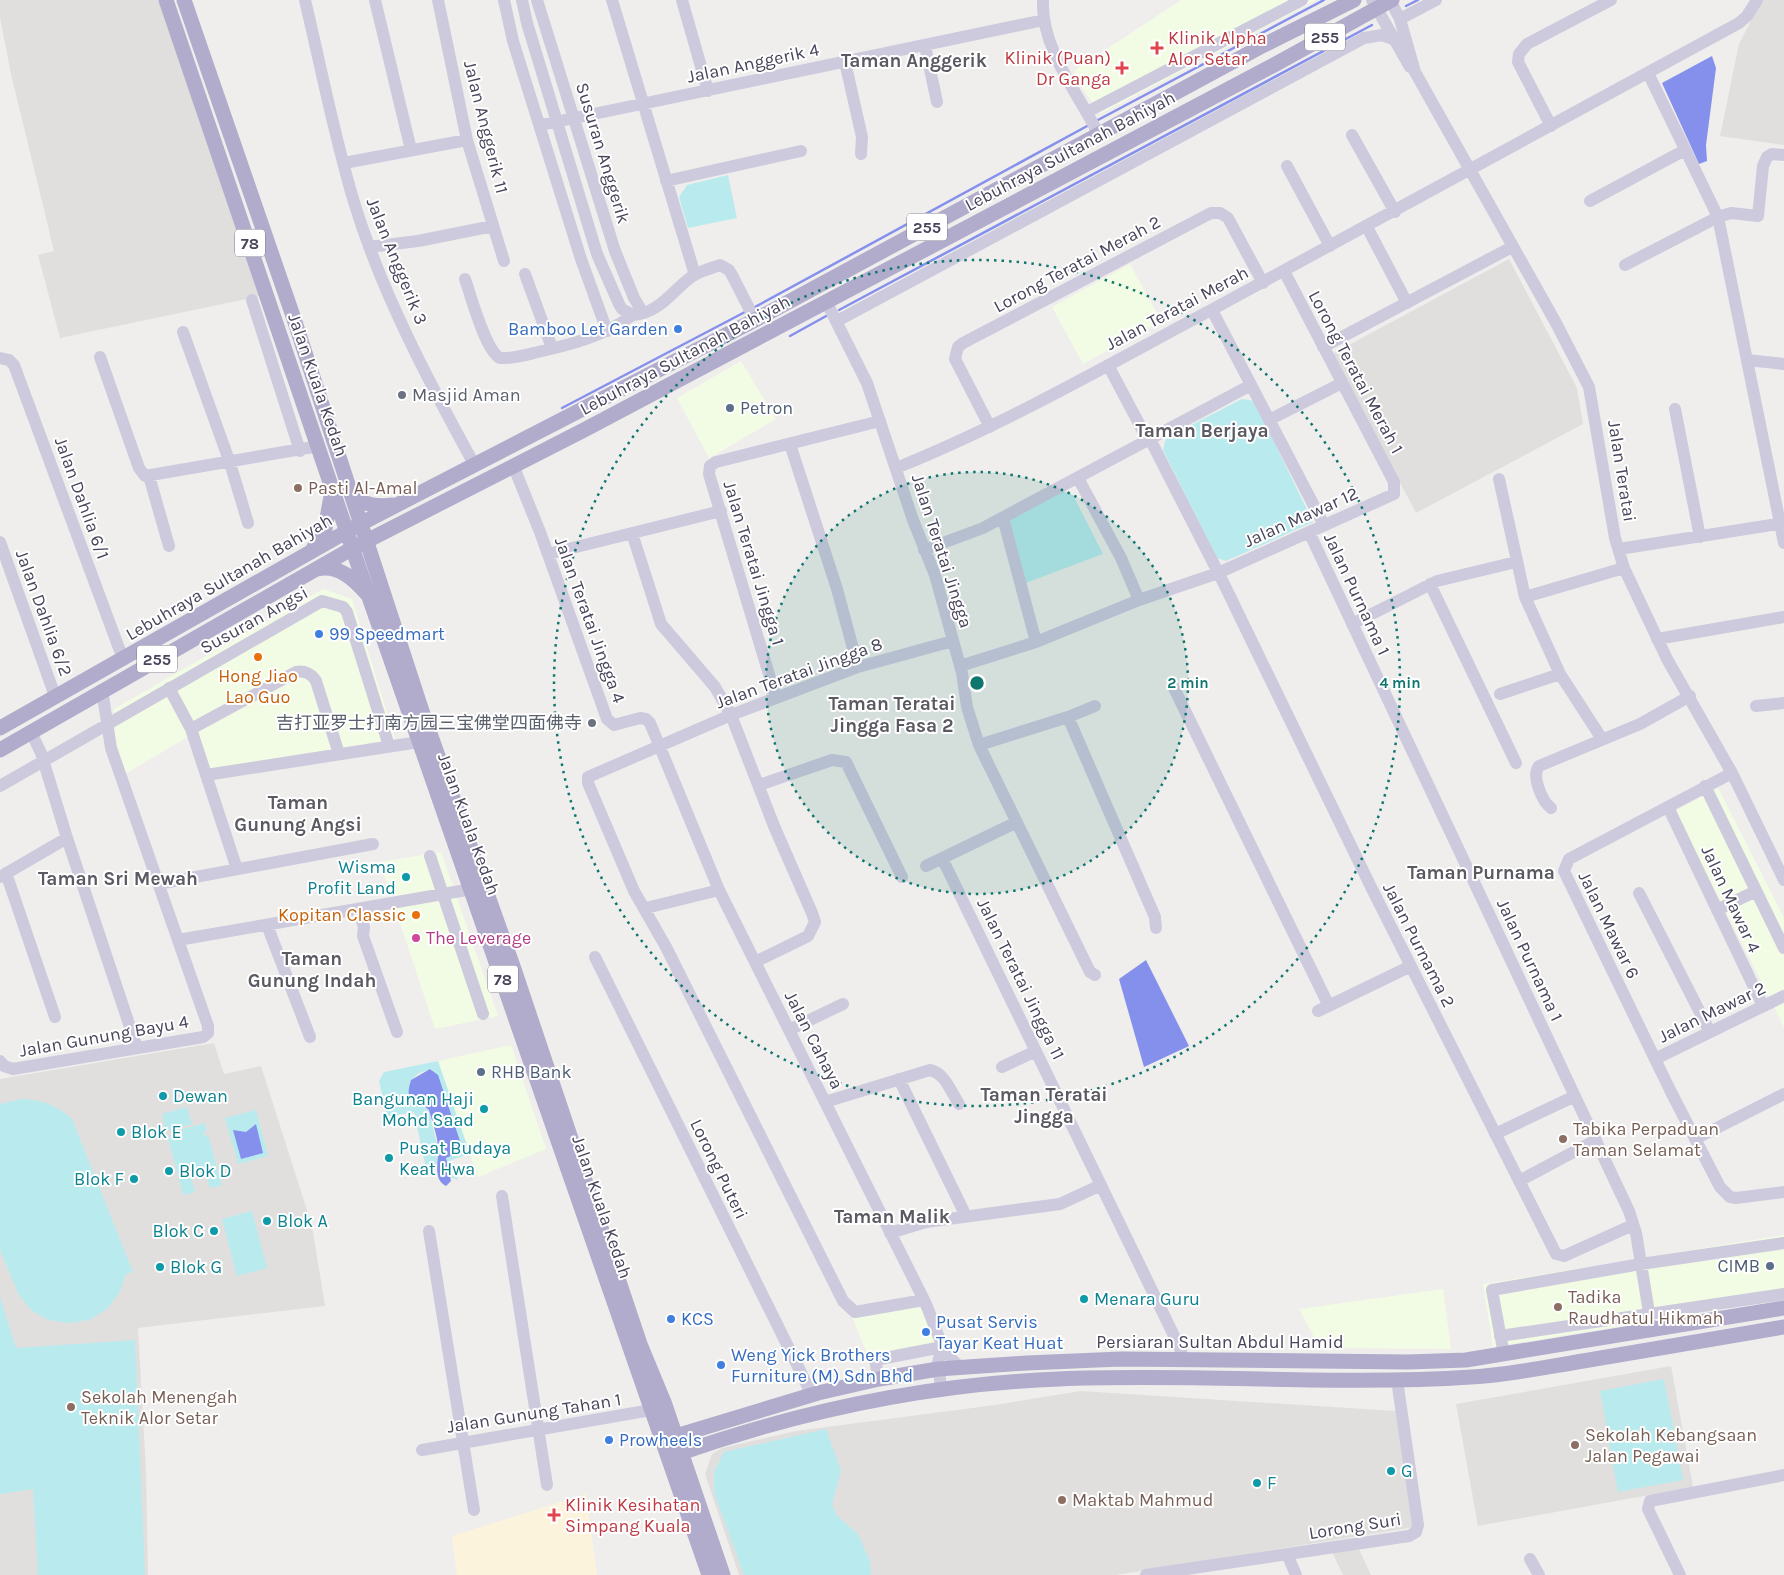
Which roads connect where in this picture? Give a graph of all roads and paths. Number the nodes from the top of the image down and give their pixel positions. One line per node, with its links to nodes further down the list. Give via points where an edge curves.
1 (166, 0): 73 (main road, Jalan Kuala Kedah / 78)
2 (184, 0): 70 (main road, Jalan Kuala Kedah / 78)
3 (305, 0): 43 (street, Jalan Anggerik 3)
4 (375, 0): 38 (street)
5 (438, 0): 37 (street, Jalan Anggerik 11)
6 (504, 0): 22 (street)
7 (522, 0): 21 (street)
8 (537, 0): 31 (street, Susuran Anggerik)
9 (612, 0): 30 (street)
10 (682, 0): 28 (street)
11 (1043, 0): 20 (street)
12 (1302, 0): 33 (street)
13 (1354, 0): 33 (main road, Lebuhraya Sultanah Bahiyah / 255)
14 (1391, 0): 18 (main road, Lebuhraya Sultanah Bahiyah / 255); 19 (street, Jalan Teratai)
15 (1436, 0): 19 (street)
16 (1611, 0): 35 (street, via 1527,44 1519,54 1518,62)
17 (1757, 0): 27 (street, Jalan Teratai Merah, via 1739,23)
18 (1374, 4): 23 (street, Jalan Teratai); 66 (main road, Lebuhraya Sultanah Bahiyah / 255)
19 (1400, 19): 26 (street, Jalan Teratai)
20 (1044, 20): 24 (street, Jalan Anggerik 4); 33 (street, via 1053,49)
21 (527, 23): 22 (street); 32 (street)
22 (509, 27): 34 (street)
23 (1393, 39): 26 (street, Jalan Teratai, via 1406,64); 72 (street, via 1382,35 1369,36)
24 (925, 46): 25 (street, Jalan Anggerik 4); 29 (street)
25 (845, 62): 28 (street, Jalan Anggerik 4); 41 (street, via 862,137)
26 (1415, 72): 45 (street, Jalan Teratai)
27 (1648, 73): 35 (street, Jalan Teratai Merah); 39 (street)
28 (708, 90): 30 (street, Jalan Anggerik 4)
29 (937, 102)
30 (644, 104): 31 (street, Jalan Anggerik 4); 46 (street)
31 (575, 118): 32 (street, Jalan Anggerik 4); 55 (street, Susuran Anggerik)
32 (558, 122): 34 (street, Jalan Anggerik 4); 56 (street)
33 (1093, 123): 71 (main road, Lebuhraya Sultanah Bahiyah / 255)
34 (541, 126): 57 (street)
35 (1551, 126): 45 (street, Jalan Teratai Merah)
36 (1352, 134): 48 (street)
37 (467, 140): 38 (street); 50 (street, Jalan Anggerik 11)
38 (411, 150): 43 (street)
39 (1685, 150): 47 (street); 49 (street)
40 (801, 151): 46 (street)
41 (861, 154)
42 (1784, 155): 49 (street, via 1772,154 1764,162 1758,216 1731,213)
43 (344, 163): 53 (street, Jalan Anggerik 3)
44 (1287, 166): 52 (street)
45 (1470, 172): 48 (street, Jalan Teratai Merah); 54 (street, Jalan Teratai)
46 (666, 181): 62 (street)
47 (1590, 201)
48 (1395, 212): 51 (street, Jalan Teratai Merah)
49 (1718, 217): 59 (street); 81 (street)
50 (493, 226): 53 (street); 58 (street, Jalan Anggerik 11)
51 (1367, 227): 52 (street, Jalan Teratai Merah); 67 (street)
52 (1330, 246): 60 (street, Jalan Teratai Merah)
53 (369, 247): 99 (street, Jalan Anggerik 3, via 421,364)
54 (1512, 247): 67 (street); 122 (street, Jalan Teratai, via 1588,388)
55 (615, 251): 56 (street); 69 (street, Susuran Anggerik)
56 (597, 254): 57 (street); 69 (street, via 622,309)
57 (580, 258): 74 (street)
58 (504, 261)
59 (1626, 266)
60 (1284, 271): 64 (street, Jalan Teratai Merah); 77 (street, Lorong Teratai Merah 1)
61 (525, 274): 78 (street)
62 (694, 275): 69 (street, via 666,301); 71 (street, via 720,265 725,267)
63 (465, 279): 78 (street, via 487,341 496,356 505,359)
64 (1263, 282): 68 (street, Jalan Teratai Merah); 92 (street, Lorong Teratai Merah 2, via 1228,218 1220,213 1211,213 963,343 958,347 955,359)
65 (252, 300): 96 (street)
66 (826, 301): 72 (street, Jalan Teratai Jingga); 76 (main road, Lebuhraya Sultanah Bahiyah / 255)
67 (1407, 302): 77 (street)
68 (1212, 310): 83 (street, Jalan Teratai Merah); 86 (street)
69 (638, 314): 74 (street)
70 (293, 316): 73 (main road); 104 (main road, Jalan Kuala Kedah / 78)
71 (755, 320): 84 (main road, Lebuhraya Sultanah Bahiyah / 255)
72 (837, 321): 91 (street, Jalan Teratai Jingga, via 867,383)
73 (277, 322): 95 (main road, Jalan Kuala Kedah / 78)
74 (607, 331): 78 (street, via 580,342)
75 (183, 332): 97 (street)
76 (762, 334): 84 (main road, via 732,344 674,374 667,374); 87 (main road, Lebuhraya Sultanah Bahiyah / 255)
77 (1323, 347): 85 (street, Lorong Teratai Merah 1)
78 (552, 348)
79 (100, 357): 101 (street, via 139,468)
80 (0, 358): 140 (street, Jalan Dahlia 6/1, via 10,360 14,365)
81 (1747, 360): 82 (street); 111 (street)
82 (1784, 364)
83 (1108, 365): 92 (street, Jalan Teratai Merah); 93 (street, Jalan Purnama 2)
84 (662, 367): 88 (main road, Lebuhraya Sultanah Bahiyah / 255)
85 (1342, 382): 90 (street); 106 (street, Lorong Teratai Merah 1, via 1394,482)
86 (1251, 386): 90 (street); 93 (street)
87 (657, 391): 88 (main road, via 650,383); 98 (main road, Lebuhraya Sultanah Bahiyah / 255)
88 (598, 402): 99 (main road, Lebuhraya Sultanah Bahiyah / 255)
89 (1674, 409): 117 (street)
90 (1269, 420): 113 (street)
91 (880, 421): 94 (street); 100 (street, Jalan Teratai Jingga)
92 (990, 427): 100 (street, Jalan Teratai Merah)
93 (1149, 440): 102 (street); 130 (street, Jalan Purnama 2)
94 (790, 444): 108 (street, Jalan Teratai Jingga 1, via 710,466); 142 (street, via 838,589)
95 (318, 446): 96 (street); 105 (main road, Jalan Kuala Kedah / 78)
96 (300, 451): 97 (street)
97 (230, 463): 101 (street); 110 (street)
98 (513, 464): 112 (main road, Lebuhraya Sultanah Bahiyah / 255); 125 (street, Jalan Teratai Jingga 4)
99 (474, 466): 107 (main road, Lebuhraya Sultanah Bahiyah / 255)
100 (896, 468): 123 (street, Jalan Teratai Jingga)
101 (149, 476): 121 (street)
102 (1078, 478): 109 (street); 134 (street)
103 (1499, 479): 127 (street)
104 (346, 480): 107 (main road, via 352,493 363,502 377,506); 114 (main road, Jalan Kuala Kedah / 78)
105 (332, 487): 114 (main road, Jalan Kuala Kedah / 78); 124 (main road, via 325,529)
106 (1395, 490): 113 (street, Jalan Mawar 12, via 1391,497)
107 (404, 501): 114 (main road, Lebuhraya Sultanah Bahiyah / 255)
108 (720, 511): 116 (street); 150 (street, Jalan Teratai Jingga 1)
109 (1003, 518): 123 (street, via 966,536); 139 (street)
110 (248, 523)
111 (1782, 523): 117 (street); 119 (street)
112 (398, 524): 120 (main road, Lebuhraya Sultanah Bahiyah / 255); 126 (main road, via 382,540)
113 (1324, 525): 115 (street, Jalan Mawar 12)
114 (353, 527): 120 (main road, Jalan Kuala Kedah / 78); 124 (main road, Lebuhraya Sultanah Bahiyah / 255)
115 (1309, 532): 130 (street, Jalan Mawar 12); 136 (street, Jalan Purnama 1)
116 (632, 533): 125 (street); 154 (street, via 661,624 715,687)
117 (1700, 537): 122 (street)
118 (0, 542): 148 (street, Jalan Dahlia 6/2)
119 (1784, 543)
120 (359, 545): 126 (main road, Jalan Kuala Kedah / 78); 129 (main road, Lebuhraya Sultanah Bahiyah / 255); 133 (main road, Jalan Kuala Kedah / 78)
121 (169, 546)
122 (1619, 549): 128 (street, Jalan Teratai)
123 (924, 550): 138 (street, Jalan Teratai Jingga, via 935,575)
124 (310, 552): 140 (main road, Lebuhraya Sultanah Bahiyah / 255)
125 (548, 554): 164 (street, Jalan Teratai Jingga 4, via 608,722 618,725 646,719)
126 (372, 562): 168 (main road, Jalan Kuala Kedah / 78)
127 (1516, 562): 131 (street); 132 (street)
128 (1624, 568): 132 (street); 137 (street, Jalan Teratai)
129 (316, 569): 133 (main road, via 339,570); 146 (main road, Lebuhraya Sultanah Bahiyah / 255)
130 (1218, 573): 134 (street, Jalan Mawar 12); 202 (street, Jalan Purnama 2)
131 (1430, 584): 136 (street); 169 (street)
132 (1525, 596): 143 (street)
133 (369, 597): 161 (main road, Jalan Kuala Kedah / 78)
134 (1140, 600): 139 (street, Jalan Mawar 12)
135 (1784, 617): 137 (street)
136 (1352, 624): 220 (street, Jalan Purnama 1)
137 (1657, 639): 149 (street, Jalan Teratai)
138 (953, 641): 141 (street, Jalan Teratai Jingga); 142 (street, Jalan Teratai Jingga 8)
139 (1036, 642): 141 (street, Jalan Mawar 12)
140 (123, 659): 148 (main road, Lebuhraya Sultanah Bahiyah / 255)
141 (960, 666): 162 (street, Jalan Teratai Jingga, via 967,707)
142 (858, 667): 150 (street, Jalan Teratai Jingga 8)
143 (1560, 674): 147 (street); 160 (street)
144 (169, 688): 156 (street, Susuran Angsi); 158 (street); 163 (street, Susuran Angsi, via 325,601 348,612)
145 (1174, 688): 202 (street, via 1324,1009)
146 (102, 690): 156 (street); 159 (main road, Lebuhraya Sultanah Bahiyah / 255)
147 (1500, 694)
148 (55, 696): 157 (main road, Lebuhraya Sultanah Bahiyah / 255)
149 (1690, 696): 160 (street, via 1640,724); 170 (street, Jalan Teratai)
150 (776, 698): 154 (street, Jalan Teratai Jingga 8)
151 (1784, 702): 153 (street)
152 (1095, 706): 155 (street)
153 (1756, 706)
154 (731, 715): 164 (street, Jalan Teratai Jingga 8); 173 (street)
155 (1068, 717): 162 (street); 197 (street, via 1155,917)
156 (108, 722): 167 (street, Susuran Angsi, via 102,729); 187 (street, via 111,748)
157 (0, 728)
158 (191, 730): 166 (street, via 302,671 312,675 316,681); 171 (street)
159 (31, 732): 165 (main road, Lebuhraya Sultanah Bahiyah / 255); 167 (street)
160 (1602, 739): 176 (street, via 1536,769 1536,779)
161 (419, 742): 163 (street); 168 (main road, Jalan Kuala Kedah / 78)
162 (979, 745): 177 (street, Jalan Teratai Jingga)
163 (389, 746): 166 (street)
164 (659, 746): 189 (street, Jalan Cahaya); 193 (street, Jalan Teratai Jingga 8, via 588,778 634,892)
165 (0, 750)
166 (339, 754): 171 (street)
167 (44, 761): 172 (street, Susuran Angsi); 178 (street)
168 (433, 761): 188 (main road, Jalan Kuala Kedah / 78); 254 (main road, Jalan Kuala Kedah / 78, via 514,969 640,1344)
169 (1516, 763)
170 (1732, 773): 174 (street, Jalan Mawar 6); 186 (street, Jalan Teratai)
171 (206, 775): 183 (street)
172 (0, 786)
173 (760, 786): 185 (street, via 832,760 846,762); 201 (street, via 815,922 808,936)
174 (1705, 786): 175 (street, Jalan Mawar 6); 190 (street)
175 (1668, 807): 195 (street, Jalan Mawar 4); 215 (street, Jalan Mawar 6, via 1569,859 1564,871)
176 (1551, 808)
177 (1017, 822): 181 (street); 203 (street, Jalan Teratai Jingga, via 1090,972)
178 (66, 838): 184 (street); 213 (street)
179 (373, 844): 183 (street)
180 (430, 856): 192 (street)
181 (942, 858): 182 (street); 214 (street, Jalan Teratai Jingga 11)
182 (926, 866)
183 (237, 870): 187 (street)
184 (3, 875): 208 (street)
185 (902, 877)
186 (1784, 880)
187 (158, 884): 198 (street)
188 (472, 889): 192 (street); 254 (main road, Jalan Kuala Kedah / 78)
189 (719, 890): 193 (street); 201 (street, Jalan Cahaya)
190 (1756, 891): 195 (street); 199 (street)
191 (1639, 893): 211 (street)
192 (443, 894): 194 (street); 207 (street)
193 (646, 908): 237 (street, via 843,1301 856,1312)
194 (354, 910): 196 (street); 210 (street, via 355,929 363,936)
195 (1717, 910): 206 (street, Jalan Mawar 4)
196 (270, 924): 198 (street); 212 (street)
197 (1156, 928)
198 (178, 940): 213 (street, Jalan Gunung Bayu 4, via 208,1033 203,1037)
199 (1784, 948)
200 (595, 957): 253 (street, Lorong Puteri)
201 (755, 962): 209 (street, Jalan Cahaya)
202 (1411, 966): 223 (street, Jalan Purnama 2)
203 (1095, 975)
204 (1784, 996): 206 (street, Jalan Mawar 2)
205 (843, 1004): 209 (street)
206 (1763, 1006): 211 (street, Jalan Mawar 2)
207 (483, 1014)
208 (55, 1017)
209 (789, 1030): 221 (street, Jalan Cahaya)
210 (397, 1032)
211 (1710, 1032): 215 (street, Jalan Mawar 2)
212 (310, 1037)
213 (137, 1048): 216 (street, Jalan Gunung Bayu 4, via 13,1069)
214 (1036, 1051): 217 (street); 227 (street, Jalan Teratai Jingga 11)
215 (1655, 1059): 225 (street, Jalan Mawar 6)
216 (2, 1064)
217 (1002, 1067)
218 (899, 1079): 221 (street); 222 (street, via 937,1071); 230 (street)
219 (1784, 1094): 225 (street)
220 (1575, 1096): 223 (street); 224 (street, Jalan Purnama 1)
221 (825, 1102): 233 (street, Jalan Cahaya)
222 (959, 1104)
223 (1495, 1134): 226 (street, Jalan Purnama 2)
224 (1596, 1140): 226 (street); 231 (street, Jalan Purnama 1)
225 (1697, 1142): 228 (street, Jalan Mawar 6, via 1720,1187 1730,1197)
226 (1519, 1181): 231 (street, Jalan Purnama 2, via 1559,1257)
227 (1101, 1185): 230 (street, via 1064,1203); 245 (street, Jalan Teratai Jingga 11)
228 (1784, 1192)
229 (502, 1196): 256 (street)
230 (966, 1216): 233 (street, via 926,1222)
231 (1633, 1224): 235 (street, Jalan Purnama 1)
232 (429, 1231): 259 (street)
233 (890, 1233): 237 (street, Jalan Cahaya)
234 (1784, 1244): 235 (street)
235 (1641, 1264): 239 (street, Jalan Purnama 1); 242 (street, via 1492,1290)
236 (1784, 1294): 239 (street)
237 (924, 1300): 243 (street, Jalan Cahaya)
238 (1784, 1308): 241 (main road, Persiaran Sultan Abdul Hamid)
239 (1649, 1313): 241 (street, Jalan Purnama 1); 242 (street)
240 (1784, 1327): 251 (main road, Persiaran Sultan Abdul Hamid, via 1510,1373)
241 (1652, 1331): 244 (main road, Persiaran Sultan Abdul Hamid)
242 (1500, 1336): 244 (street)
243 (942, 1347): 247 (street, Jalan Cahaya); 248 (street, Jalan Cahaya); 249 (street, via 874,1360)
244 (1504, 1355): 246 (main road, Persiaran Sultan Abdul Hamid, via 1466,1360)
245 (1184, 1360): 246 (main road, Persiaran Sultan Abdul Hamid); 247 (main road, Persiaran Sultan Abdul Hamid)
246 (1373, 1362): 250 (main road)
247 (960, 1367): 248 (main road, Persiaran Sultan Abdul Hamid)
248 (938, 1370): 249 (main road, Persiaran Sultan Abdul Hamid); 252 (street, Jalan Cahaya)
249 (879, 1379): 253 (main road, Persiaran Sultan Abdul Hamid)
250 (1373, 1380): 251 (main road, Persiaran Sultan Abdul Hamid); 252 (main road, Persiaran Sultan Abdul Hamid, via 1058,1379)
251 (1397, 1380): 266 (street, Lorong Suri, via 1418,1530 1409,1536)
252 (941, 1388): 258 (main road, Persiaran Sultan Abdul Hamid, via 850,1405)
253 (812, 1395): 255 (main road, Persiaran Sultan Abdul Hamid)
254 (657, 1406): 255 (main road, via 687,1424); 256 (street, Jalan Gunung Tahan 1); 257 (main road, Jalan Kuala Kedah / 78); 268 (main road, via 654,1444 692,1552)
255 (708, 1426): 257 (main road, Persiaran Sultan Abdul Hamid)
256 (538, 1430): 259 (street, Jalan Gunung Tahan 1); 264 (street)
257 (669, 1438): 261 (main road, Jalan Kuala Kedah / 78)
258 (719, 1439): 261 (main road, Persiaran Sultan Abdul Hamid); 263 (main road, via 698,1456)
259 (463, 1442): 260 (street, Jalan Gunung Tahan 1); 265 (street)
260 (422, 1450)
261 (675, 1455): 263 (main road, Jalan Kuala Kedah / 78); 268 (main road, Jalan Kuala Kedah / 78)
262 (1784, 1476): 274 (street, via 1650,1501 1648,1509)
263 (692, 1484): 270 (main road, Jalan Kuala Kedah / 78)
264 (547, 1485)
265 (474, 1510)
266 (1286, 1554): 269 (street, Lorong Suri); 272 (street)
267 (1530, 1559): 273 (street)
268 (708, 1572)
269 (1192, 1572): 271 (street, Lorong Suri)
270 (723, 1575)
271 (1146, 1575)
272 (1296, 1575)
273 (1539, 1575)
274 (1680, 1575)

